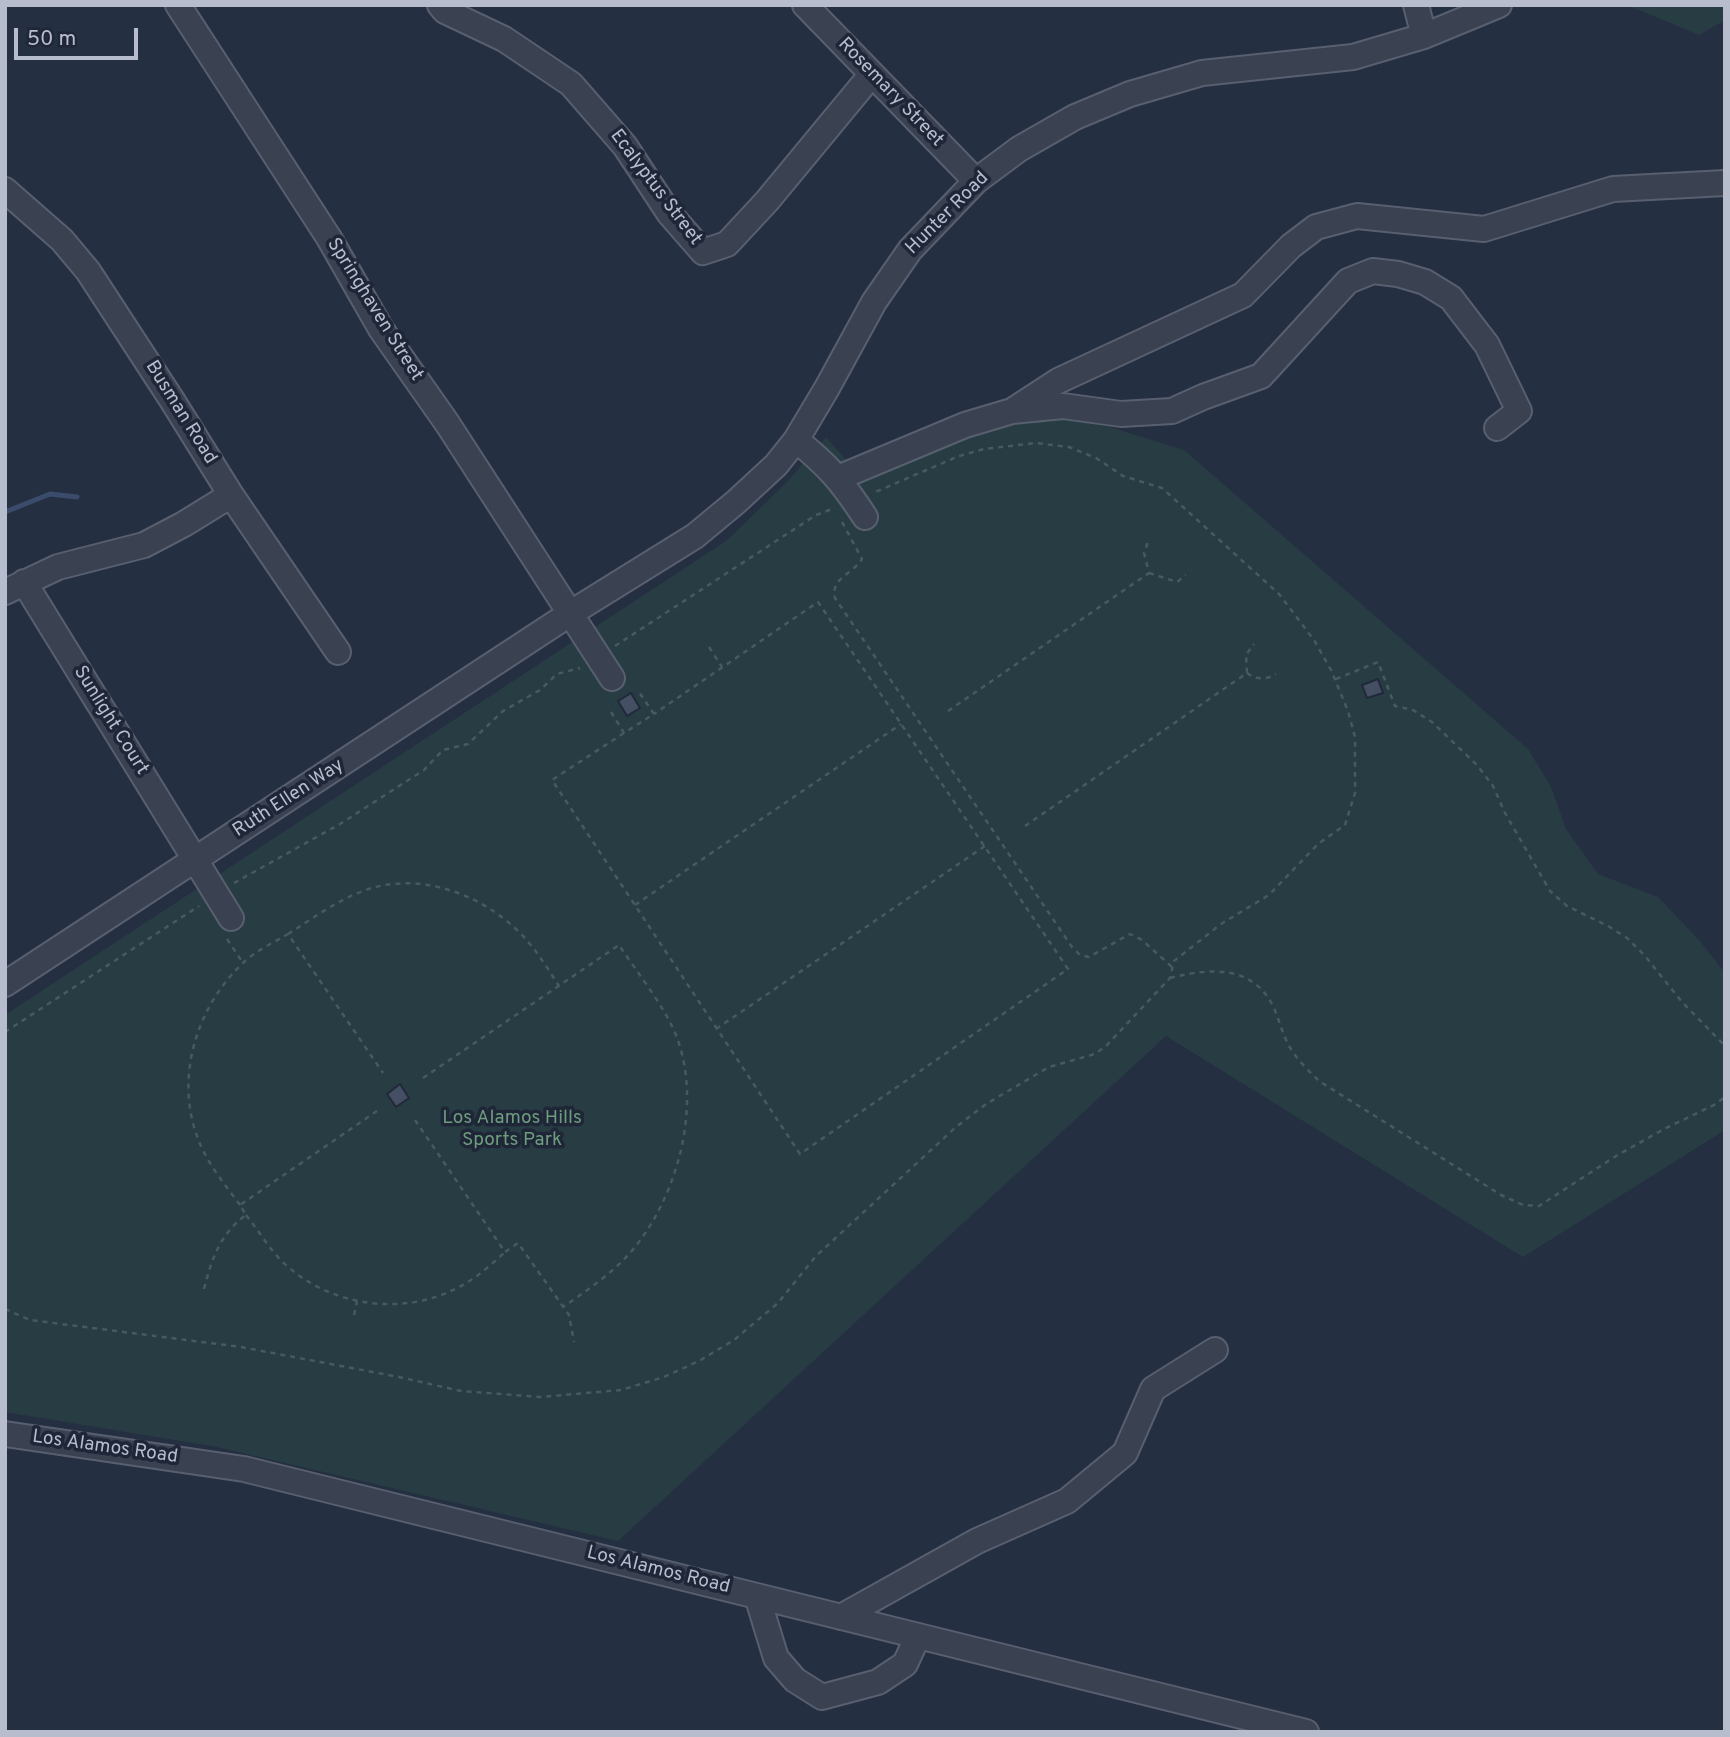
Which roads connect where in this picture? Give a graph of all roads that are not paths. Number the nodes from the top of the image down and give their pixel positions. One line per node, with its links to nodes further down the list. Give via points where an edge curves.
1 (178, 5): 18 (street, Springhaven Street, via 329,238 382,329)
2 (440, 5): 7 (street, Ecalyptus Street, via 571,84 625,146 669,213 704,252 727,244)
3 (805, 5): 7 (street, Rosemary Street)
4 (1416, 5): 6 (street)
5 (1499, 5): 6 (street, Hunter Road)
6 (1424, 36): 8 (street, Hunter Road, via 1353,57 1202,73 1130,93 1075,117 1019,149)
7 (872, 74): 8 (street, Rosemary Street)
8 (976, 181): 13 (street, Hunter Road, via 910,250 874,302)
9 (1725, 183): 11 (street, via 1613,189 1484,229 1357,216 1316,227 1243,295 1058,381)
10 (5, 190): 15 (street, Busman Road, via 62,240 88,271)
11 (1012, 411): 12 (street, via 1063,406 1121,414 1172,411 1261,376 1349,281 1373,271 1425,282 1451,298 1469,320 1519,411); 14 (street, via 965,425)
12 (1497, 428)
13 (796, 440): 14 (street); 18 (street, Hunter Road, via 776,465 695,536)
14 (838, 478): 16 (street)
15 (231, 495): 17 (street, via 144,545 58,567); 19 (street, Busman Road)
16 (853, 512)
17 (15, 587): 21 (street, Sunlight Court)
18 (571, 614): 20 (street, Springhaven Street); 21 (street, Ruth Ellen Way)
19 (338, 652)
20 (612, 678)
21 (196, 860): 22 (street, Sunlight Court); 23 (street, Ruth Ellen Way)
22 (231, 918)
23 (5, 984)
24 (1215, 1350): 27 (street, via 1153,1389 1125,1453 1067,1501 977,1541)
25 (5, 1434): 26 (street, Los Alamos Road, via 244,1469)
26 (757, 1596): 27 (street, Los Alamos Road); 28 (street, via 776,1658 795,1680 822,1697 878,1682 905,1664)
27 (841, 1617): 28 (street, Los Alamos Road)
28 (918, 1636): 29 (street, Los Alamos Road)
29 (1306, 1732)

